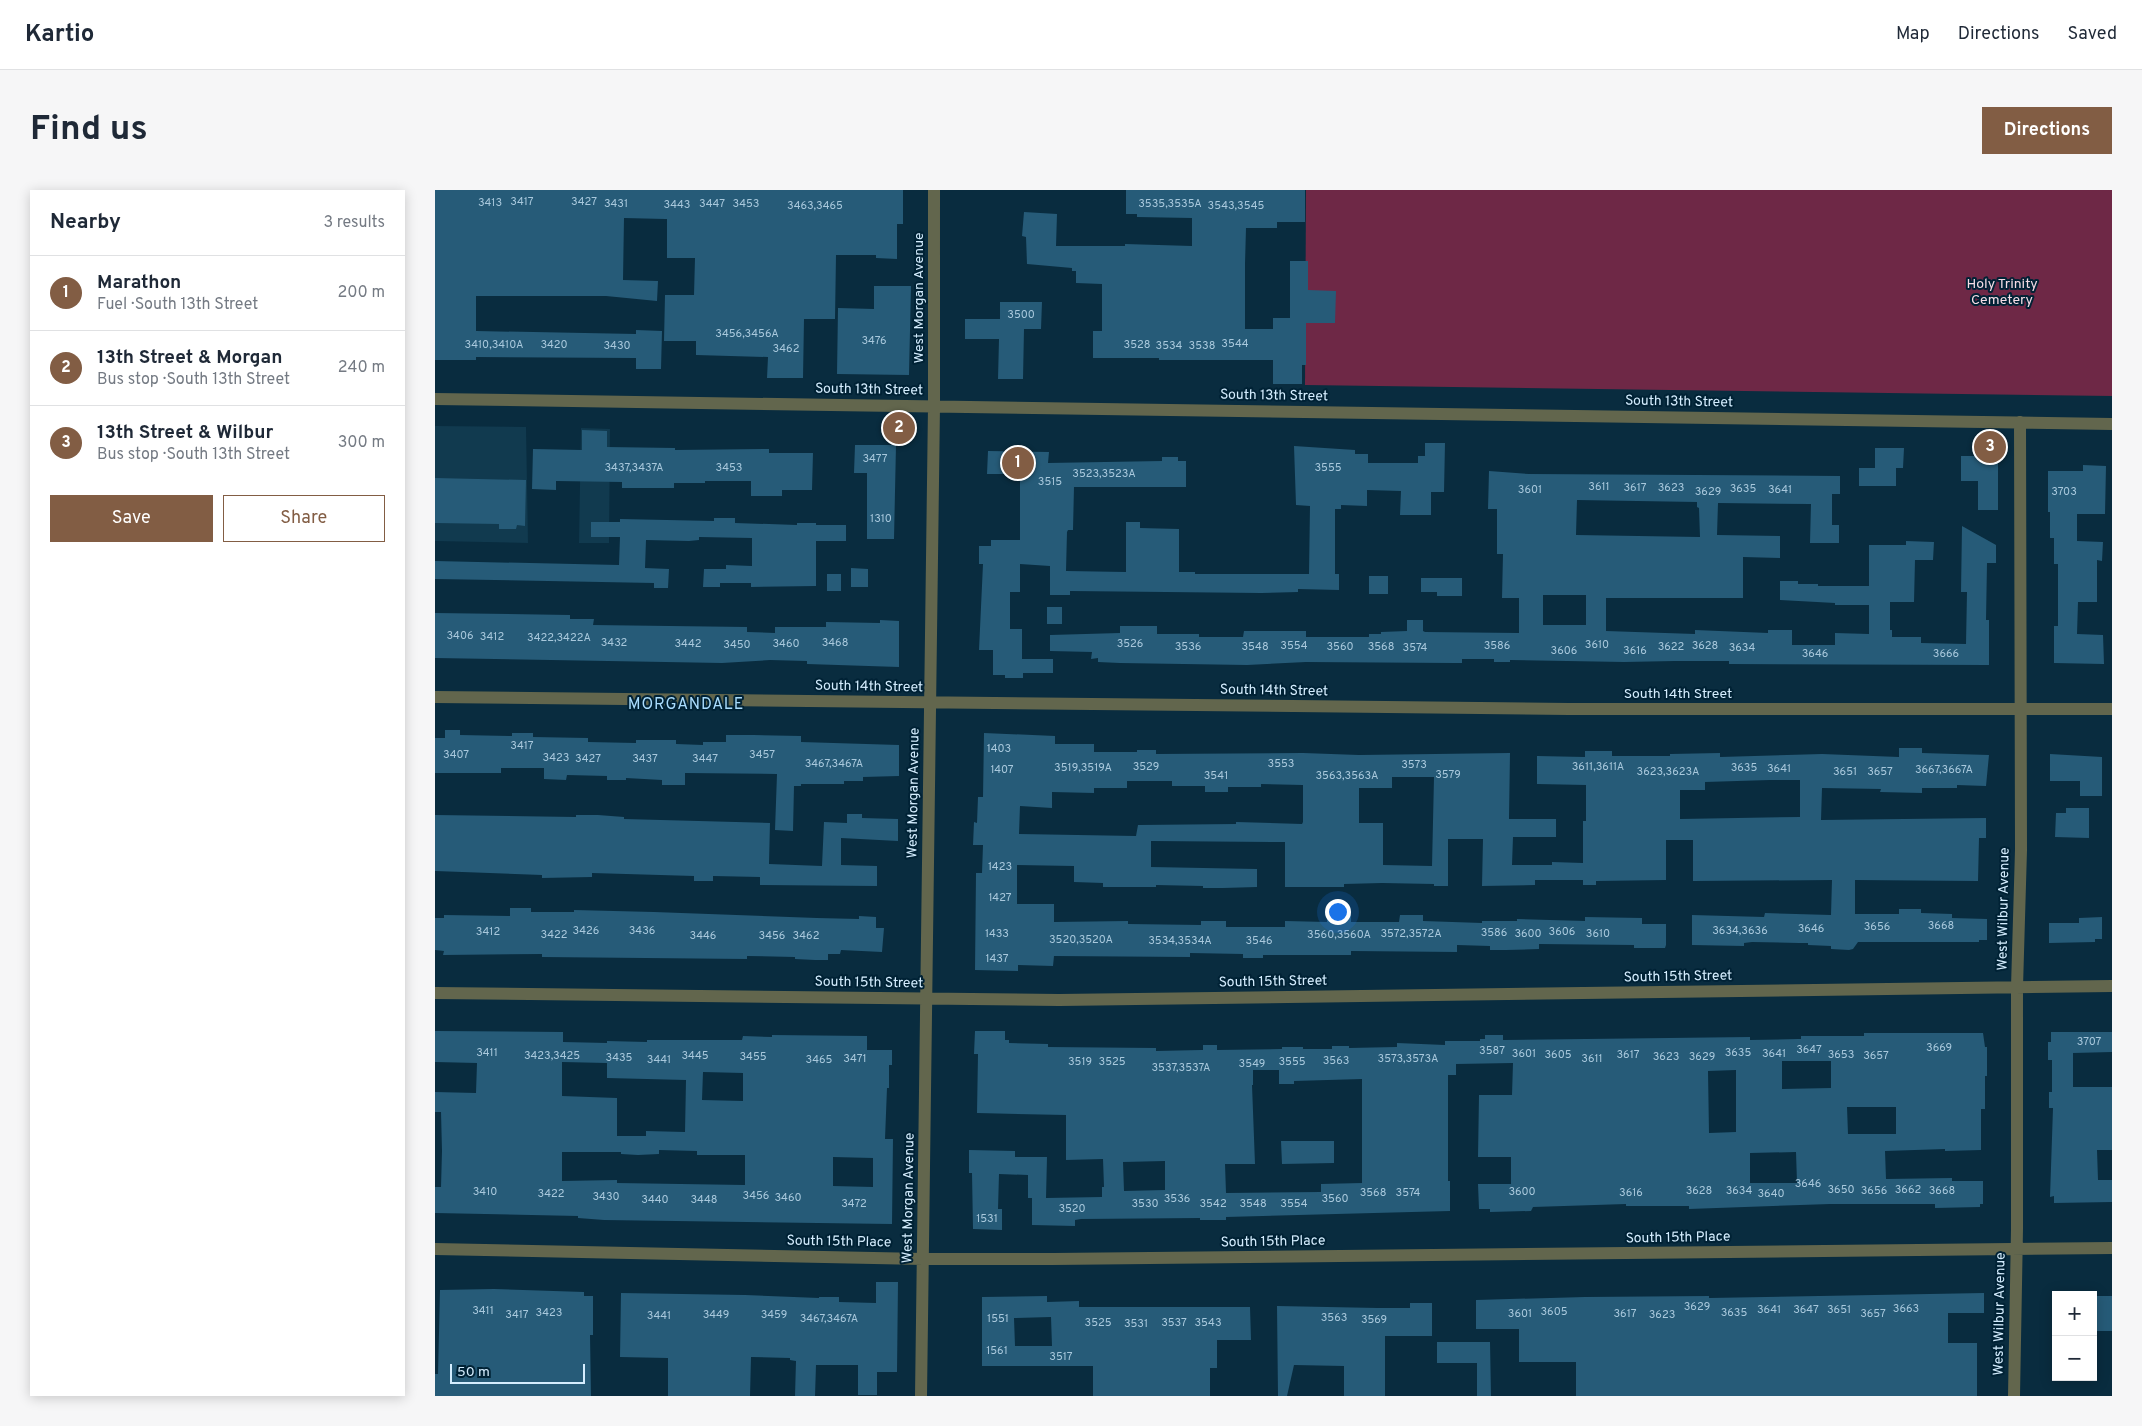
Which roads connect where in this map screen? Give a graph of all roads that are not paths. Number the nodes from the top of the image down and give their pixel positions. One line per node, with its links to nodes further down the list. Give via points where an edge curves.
1 (934, 190): 3 (street, West Morgan Avenue)
2 (435, 399): 3 (street, South 13th Street)
3 (934, 406): 4 (street, South 13th Street); 7 (street, West Morgan Avenue)
4 (2020, 422): 5 (street, South 13th Street); 8 (street, West Wilbur Avenue)
5 (2112, 424)
6 (435, 697): 7 (street, South 14th Street)
7 (930, 703): 8 (street, South 14th Street, via 1569,709); 13 (street, West Morgan Avenue)
8 (2020, 708): 9 (street, South 14th Street); 11 (street, West Wilbur Avenue, via 2021,850)
9 (2112, 709)
10 (2112, 986): 11 (street, South 15th Street)
11 (2017, 987): 13 (street, South 15th Street); 16 (street, West Wilbur Avenue)
12 (435, 993): 13 (street, South 15th Street)
13 (926, 999): 17 (street, West Morgan Avenue)
14 (2112, 1248): 16 (street, South 15th Place)
15 (435, 1249): 17 (street, South 15th Place)
16 (2016, 1250): 17 (street, South 15th Place); 19 (street, West Wilbur Avenue)
17 (923, 1259): 18 (street, West Morgan Avenue)
18 (921, 1396)
19 (2014, 1396)

